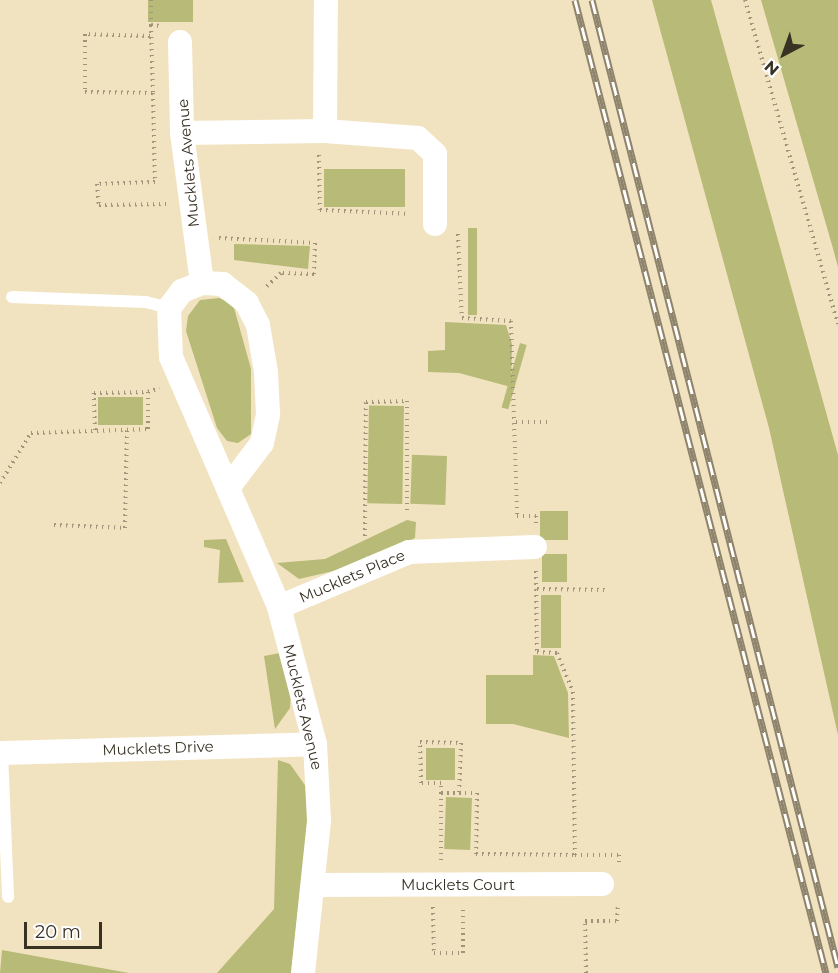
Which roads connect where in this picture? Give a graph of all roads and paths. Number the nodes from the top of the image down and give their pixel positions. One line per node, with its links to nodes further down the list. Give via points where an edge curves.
1 (326, 0): 7 (street)
2 (745, 0): 16 (path)
3 (151, 25): 4 (path)
4 (150, 36): 6 (path); 6 (path, via 85,34 85,92)
5 (180, 42): 8 (street, Mucklets Avenue)
6 (153, 93): 9 (path, via 155,182 97,184 99,204)
7 (322, 131): 8 (street); 10 (street, via 418,138 428,144 437,166); 10 (path, via 320,210)
8 (182, 133): 9 (street, Mucklets Avenue)
9 (191, 203): 11 (street, Mucklets Avenue)
10 (442, 221): 19 (path, via 462,318 511,321)
11 (195, 237): 12 (street, Mucklets Avenue); 14 (path, via 315,243 314,274 281,273)
12 (202, 283): 14 (street, via 223,284); 15 (street, via 182,291)
13 (12, 297): 15 (lane, via 146,302)
14 (248, 303): 24 (street, via 258,326 266,372 267,428 262,443)
15 (169, 308): 17 (street, Mucklets Avenue, via 171,357)
16 (838, 324)
17 (180, 380): 18 (path); 24 (street, Mucklets Avenue)
18 (148, 392): 21 (path, via 148,429); 22 (path, via 94,393)
19 (516, 422): 20 (path); 28 (path, via 517,516 536,516)
20 (552, 422)
21 (127, 429): 22 (path); 26 (path, via 125,528)
22 (95, 430): 23 (path, via 31,433)
23 (0, 483)
24 (228, 488): 31 (street, Mucklets Avenue)
25 (407, 515): 27 (path, via 407,401 366,402)
26 (54, 525)
27 (365, 536)
28 (535, 548): 29 (path); 31 (street, Mucklets Place, via 408,552)
29 (537, 589): 30 (path); 36 (path, via 537,652 557,652 573,692)
30 (606, 590)
31 (279, 607): 32 (street, Mucklets Avenue)
32 (315, 744): 33 (street, Mucklets Drive); 37 (street, Mucklets Avenue, via 320,787)
33 (2, 753): 40 (lane)
34 (441, 793): 35 (path); 35 (path, via 441,783 421,783 420,742 461,743); 38 (path)
35 (459, 793): 36 (path, via 477,793 476,854)
36 (575, 855): 39 (path, via 619,855)
37 (314, 885): 38 (street, Mucklets Court); 41 (street, Mucklets Avenue)
38 (446, 885): 38 (path, via 434,953 463,953); 39 (street, Mucklets Court)
39 (613, 885): 42 (path, via 617,921 585,921)
40 (8, 897)
41 (303, 973)
42 (586, 973)

